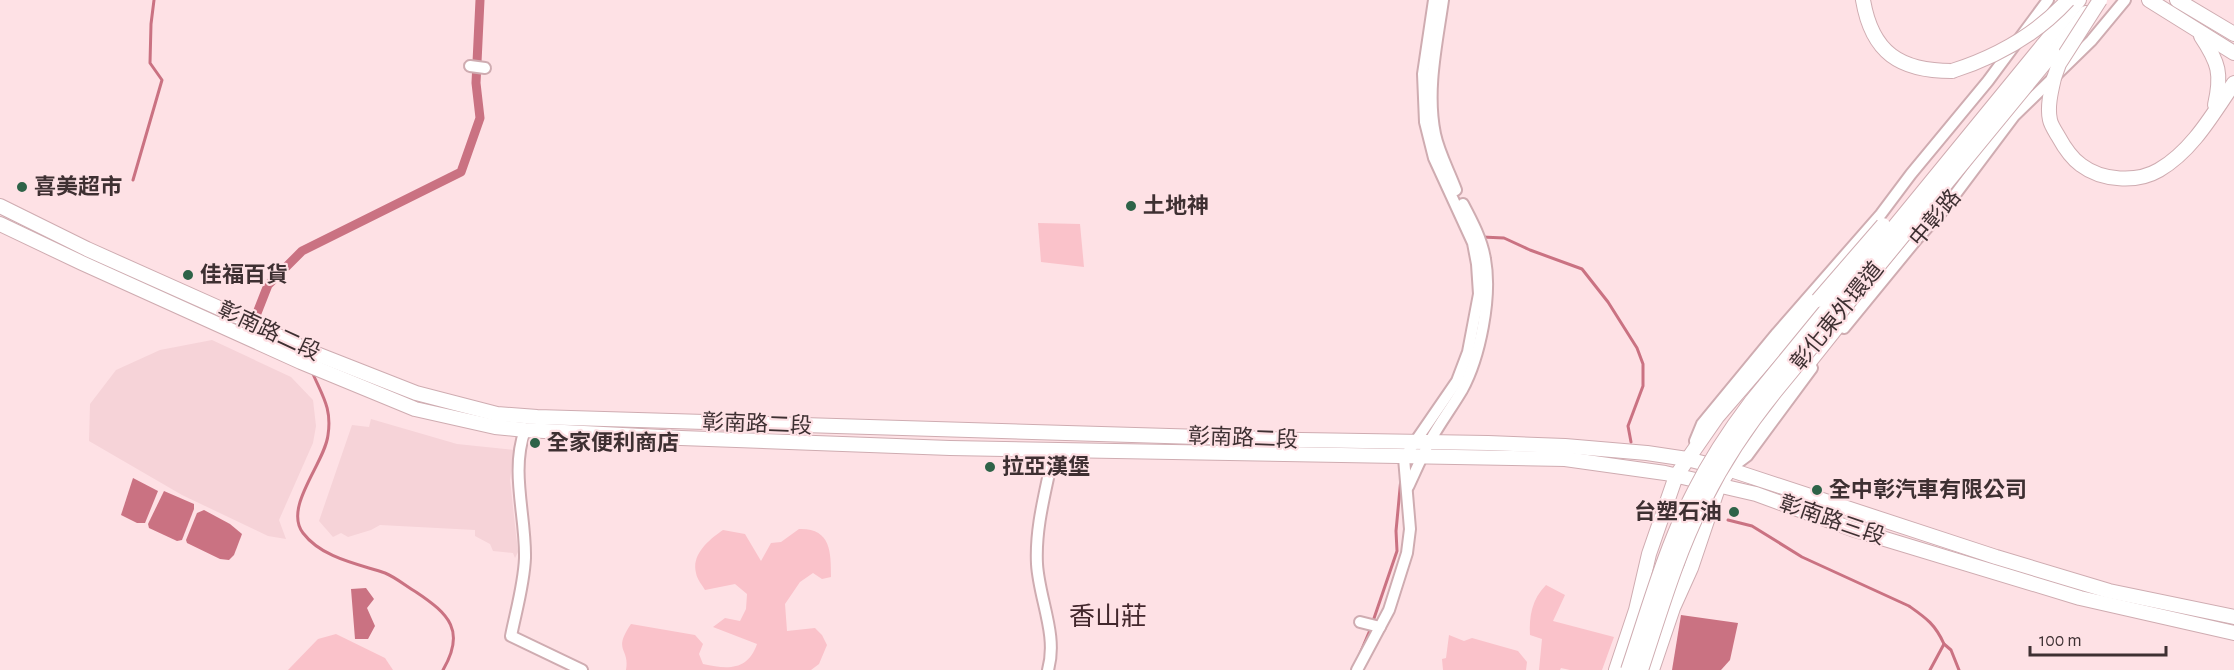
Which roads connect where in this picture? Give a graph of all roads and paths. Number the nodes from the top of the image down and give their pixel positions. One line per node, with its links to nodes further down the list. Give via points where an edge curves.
1 (1434, 0): 34 (street, via 1423,74 1425,122 1434,158 1473,243 1479,294 1468,352 1457,381)
2 (1443, 0): 35 (street, via 1432,89 1434,133 1486,260 1486,296 1473,366)
3 (1863, 0): 5 (main road, bridge, via 1872,32 1895,58 1913,68 1952,71 2008,48 2053,16)
4 (2049, 0): 19 (street, 中彰路)
5 (2068, 0)
6 (2079, 0): 18 (main road, 彰化東外環道, bridge)
7 (2099, 0): 17 (main road, bridge, via 2059,64 2050,100 2050,120 2065,149 2080,165 2098,175 2115,178 2139,178 2157,171 2178,158); 18 (main road, 彰化東外環道, bridge)
8 (2125, 0): 21 (street, 中彰路, via 2091,41 2014,116)
9 (2149, 0): 11 (main road)
10 (2177, 0): 12 (main road)
11 (2199, 32): 13 (main road); 17 (main road, via 2219,71)
12 (2234, 34)
13 (2234, 53)
14 (470, 66): 15 (street)
15 (485, 68)
16 (2234, 83): 17 (main road)
17 (2213, 113)
18 (1945, 173): 39 (main road, bridge, via 1898,208 1738,392); 40 (main road, bridge, via 1916,230 1768,414); 52 (main road, 彰化東外環道, bridge, via 1750,402 1710,462 1678,526); 53 (main road, 彰化東外環道, bridge, via 1734,448 1690,531)
19 (1911, 174): 21 (street); 22 (street, 中彰路)
20 (0, 206): 25 (main road, 彰南路二段)
21 (1946, 208): 24 (street, 中彰路)
22 (1881, 214): 24 (street); 39 (street, 中彰路, via 1702,424)
23 (0, 224): 26 (main road, 彰南路二段)
24 (1916, 240): 40 (street, 中彰路, via 1747,456)
25 (87, 249): 26 (main road); 27 (main road, 彰南路二段, via 248,321)
26 (82, 263): 27 (main road, 彰南路二段)
27 (305, 356): 28 (main road, 彰南路二段)
28 (458, 411): 29 (main road, 彰南路二段); 31 (main road, 彰南路二段, via 495,427)
29 (537, 417): 30 (main road, 彰南路二段); 31 (main road)
30 (681, 422): 32 (main road, 彰南路二段); 33 (main road)
31 (525, 430): 33 (main road, 彰南路二段); 48 (street, via 520,444 519,481 525,560 511,636)
32 (1057, 432): 34 (main road, 彰南路二段); 36 (main road)
33 (681, 438): 36 (main road, 彰南路二段)
34 (1414, 442): 35 (main road, 彰南路二段); 37 (street)
35 (1430, 442): 38 (street); 39 (main road, 彰南路三段, via 1566,447)
36 (1054, 449): 37 (main road, 彰南路二段); 49 (street, via 1037,535 1037,566 1048,618)
37 (1404, 458): 38 (main road, 彰南路二段); 43 (street)
38 (1422, 458): 41 (main road, 彰南路三段, via 1566,459); 43 (street)
39 (1687, 459): 40 (main road, 彰南路三段); 41 (main road)
40 (1729, 469): 42 (main road); 44 (main road, 彰南路三段, via 2109,591)
41 (1676, 476): 42 (main road, 彰南路三段); 51 (main road)
42 (1719, 485): 47 (main road, 彰南路三段, via 2080,598); 54 (main road)
43 (1407, 487): 46 (street, via 1407,553)
44 (2234, 617)
45 (1360, 622): 46 (street)
46 (1380, 627): 50 (street)
47 (2234, 633)
48 (582, 670)
49 (1048, 670)
50 (1357, 670)
51 (1616, 670)
52 (1628, 670)
53 (1641, 670)
54 (1652, 670)

